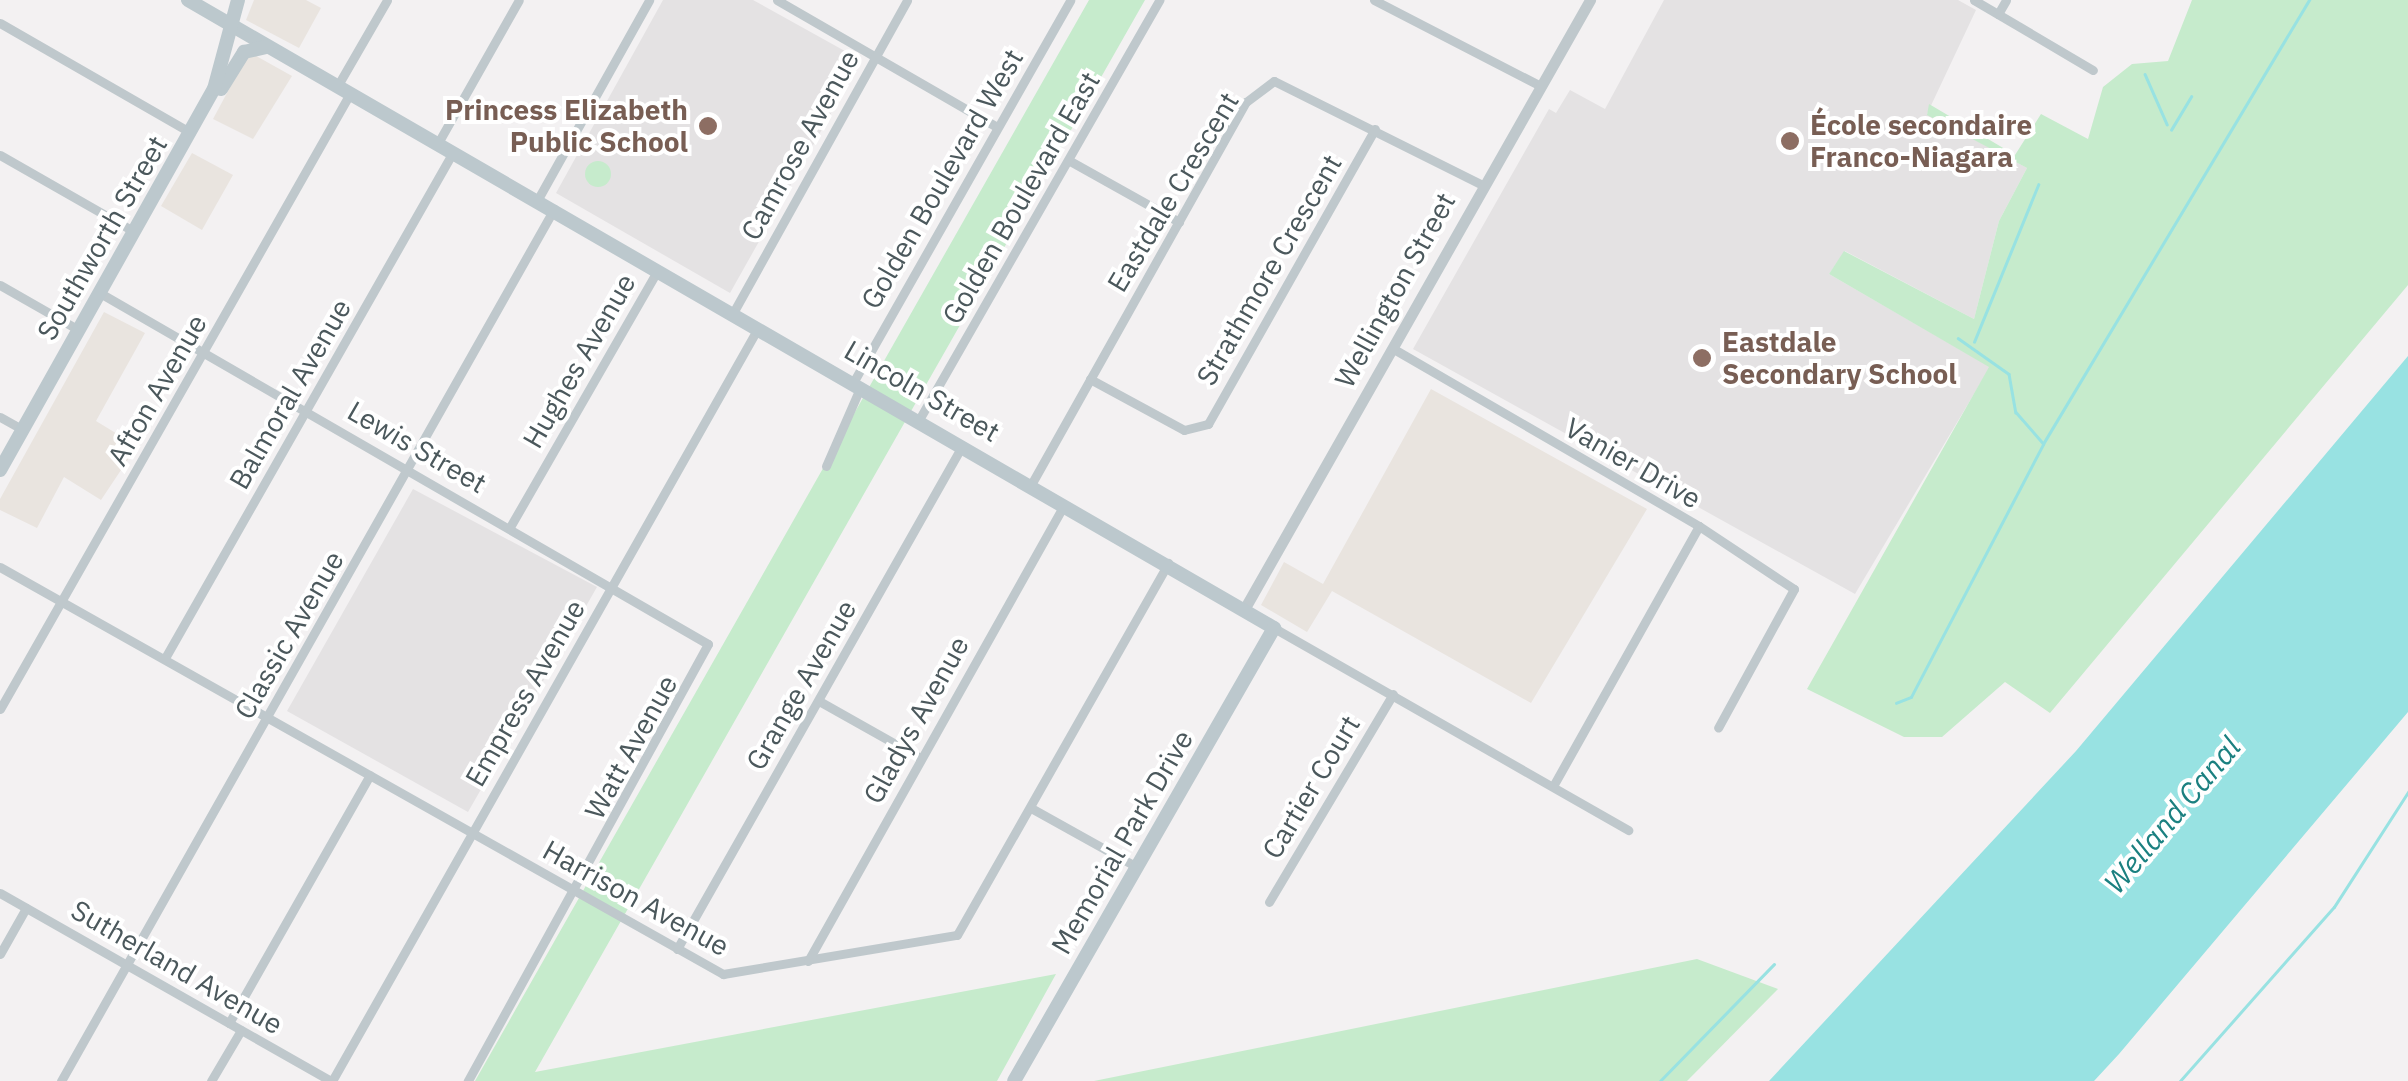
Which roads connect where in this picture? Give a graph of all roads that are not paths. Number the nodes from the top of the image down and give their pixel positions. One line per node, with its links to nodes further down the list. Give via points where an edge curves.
1 (188, 0): 2 (main road, via 216,8); 17 (main road, Lincoln Street)
2 (230, 0)
3 (238, 0): 17 (main road, Southworth Street)
4 (386, 0): 22 (street, Afton Avenue)
5 (518, 0): 27 (street)
6 (649, 0): 32 (street)
7 (778, 0): 19 (street)
8 (907, 0): 19 (street, Camrose Avenue)
9 (1070, 0): 24 (street, Golden Boulevard West)
10 (1158, 0): 30 (street, Golden Boulevard East)
11 (1374, 0): 21 (street)
12 (1590, 0): 21 (street, Wellington Street)
13 (1974, 0): 15 (street)
14 (2006, 0): 15 (street)
15 (1998, 14): 20 (street)
16 (0, 24): 26 (street)
17 (230, 24): 18 (main road, Lincoln Street); 23 (main road, Southworth Street)
18 (273, 49): 22 (main road, Lincoln Street); 23 (main road, via 244,52)
19 (874, 56): 24 (street); 39 (street, Camrose Avenue)
20 (2094, 70)
21 (1540, 85): 31 (street, Wellington Street)
22 (345, 89): 27 (main road, Lincoln Street); 43 (street, Afton Avenue)
23 (202, 114): 26 (main road, Southworth Street)
24 (998, 127): 45 (street, Golden Boulevard West)
25 (1376, 129): 31 (street, Eastdale Crescent); 34 (street, Eastdale Crescent, via 1274,81 1246,102); 44 (street, Strathmore Crescent, via 1208,424 1184,430)
26 (191, 133): 35 (main road, Southworth Street)
27 (438, 143): 28 (main road, Lincoln Street)
28 (453, 151): 32 (main road, Lincoln Street); 46 (street, Balmoral Avenue)
29 (0, 155): 35 (street)
30 (1070, 162): 34 (street); 48 (street, Golden Boulevard East)
31 (1482, 186): 42 (street, Wellington Street)
32 (538, 199): 33 (main road, Lincoln Street)
33 (554, 210): 36 (main road, Lincoln Street); 52 (street, Classic Avenue)
34 (1178, 222): 44 (street, Eastdale Crescent)
35 (135, 232): 38 (main road, Southworth Street)
36 (658, 271): 39 (main road, Lincoln Street); 56 (street, Hughes Avenue)
37 (0, 285): 41 (street)
38 (100, 293): 41 (main road, Southworth Street); 43 (street, Lewis Street)
39 (733, 312): 40 (main road, Lincoln Street)
40 (758, 328): 45 (main road, Lincoln Street); 60 (street, Empress Avenue)
41 (79, 330): 49 (main road, Southworth Street)
42 (1392, 348): 57 (street, Vanier Drive); 62 (street, Wellington Street)
43 (205, 352): 46 (street, Lewis Street); 61 (street, Afton Avenue)
44 (1090, 379): 54 (street, Eastdale Crescent)
45 (858, 383): 48 (main road, Lincoln Street); 51 (street, Golden Boulevard West)
46 (307, 410): 52 (street, Lewis Street); 65 (street, Balmoral Avenue)
47 (0, 417): 49 (street)
48 (920, 418): 50 (main road, Lincoln Street)
49 (23, 430): 53 (main road, Southworth Street)
50 (963, 444): 54 (main road, Lincoln Street); 67 (street, Grange Avenue)
51 (826, 466)
52 (410, 468): 56 (street, Lewis Street); 69 (street, Classic Avenue)
53 (0, 470)
54 (1032, 483): 55 (main road, Lincoln Street)
55 (1065, 504): 58 (main road, Lincoln Street); 71 (street, Gladys Avenue)
56 (510, 526): 60 (street, Lewis Street)
57 (1699, 526): 70 (street, via 1794,589); 73 (street, Vanier Drive)
58 (1168, 563): 62 (main road, Lincoln Street); 74 (street, Harrison Avenue)
59 (0, 567): 61 (street, Harrison Avenue)
60 (613, 584): 64 (street, Lewis Street); 76 (street, Empress Avenue)
61 (62, 602): 65 (street, Harrison Avenue); 68 (street, Afton Avenue)
62 (1246, 606): 63 (main road, Lincoln Street)
63 (1274, 628): 66 (street, Lincoln Street); 77 (main road, Memorial Park Drive)
64 (708, 644): 79 (street, Watt Avenue)
65 (165, 658): 69 (street, Harrison Avenue)
66 (1393, 694): 73 (street, Lincoln Street); 80 (street, Cartier Court)
67 (819, 701): 71 (street); 82 (street, Grange Avenue)
68 (0, 709)
69 (268, 718): 72 (street, Harrison Avenue); 85 (street, Classic Avenue)
70 (1718, 728)
71 (920, 758): 84 (street, Gladys Avenue)
72 (370, 775): 76 (street, Harrison Avenue); 86 (street)
73 (1553, 786): 75 (street, Lincoln Street)
74 (1031, 808): 77 (street); 84 (street, Harrison Avenue, via 957,936)
75 (1628, 830)
76 (473, 833): 79 (street, Harrison Avenue); 90 (street, Empress Avenue)
77 (1137, 867): 92 (main road, Memorial Park Drive)
78 (0, 892): 81 (street, Sutherland Avenue)
79 (575, 892): 82 (street, Harrison Avenue); 91 (street, Watt Avenue)
80 (1268, 902)
81 (26, 908): 83 (street); 85 (street, Sutherland Avenue)
82 (678, 949): 84 (street, Harrison Avenue, via 723,974)
83 (0, 954)
84 (808, 961)
85 (127, 966): 86 (street, Sutherland Avenue); 88 (street, Classic Avenue)
86 (229, 1023): 87 (street, Sutherland Avenue)
87 (241, 1030): 89 (street); 90 (street, Sutherland Avenue)
88 (61, 1081)
89 (211, 1081)
90 (332, 1081)
91 (468, 1081)
92 (1014, 1081)

